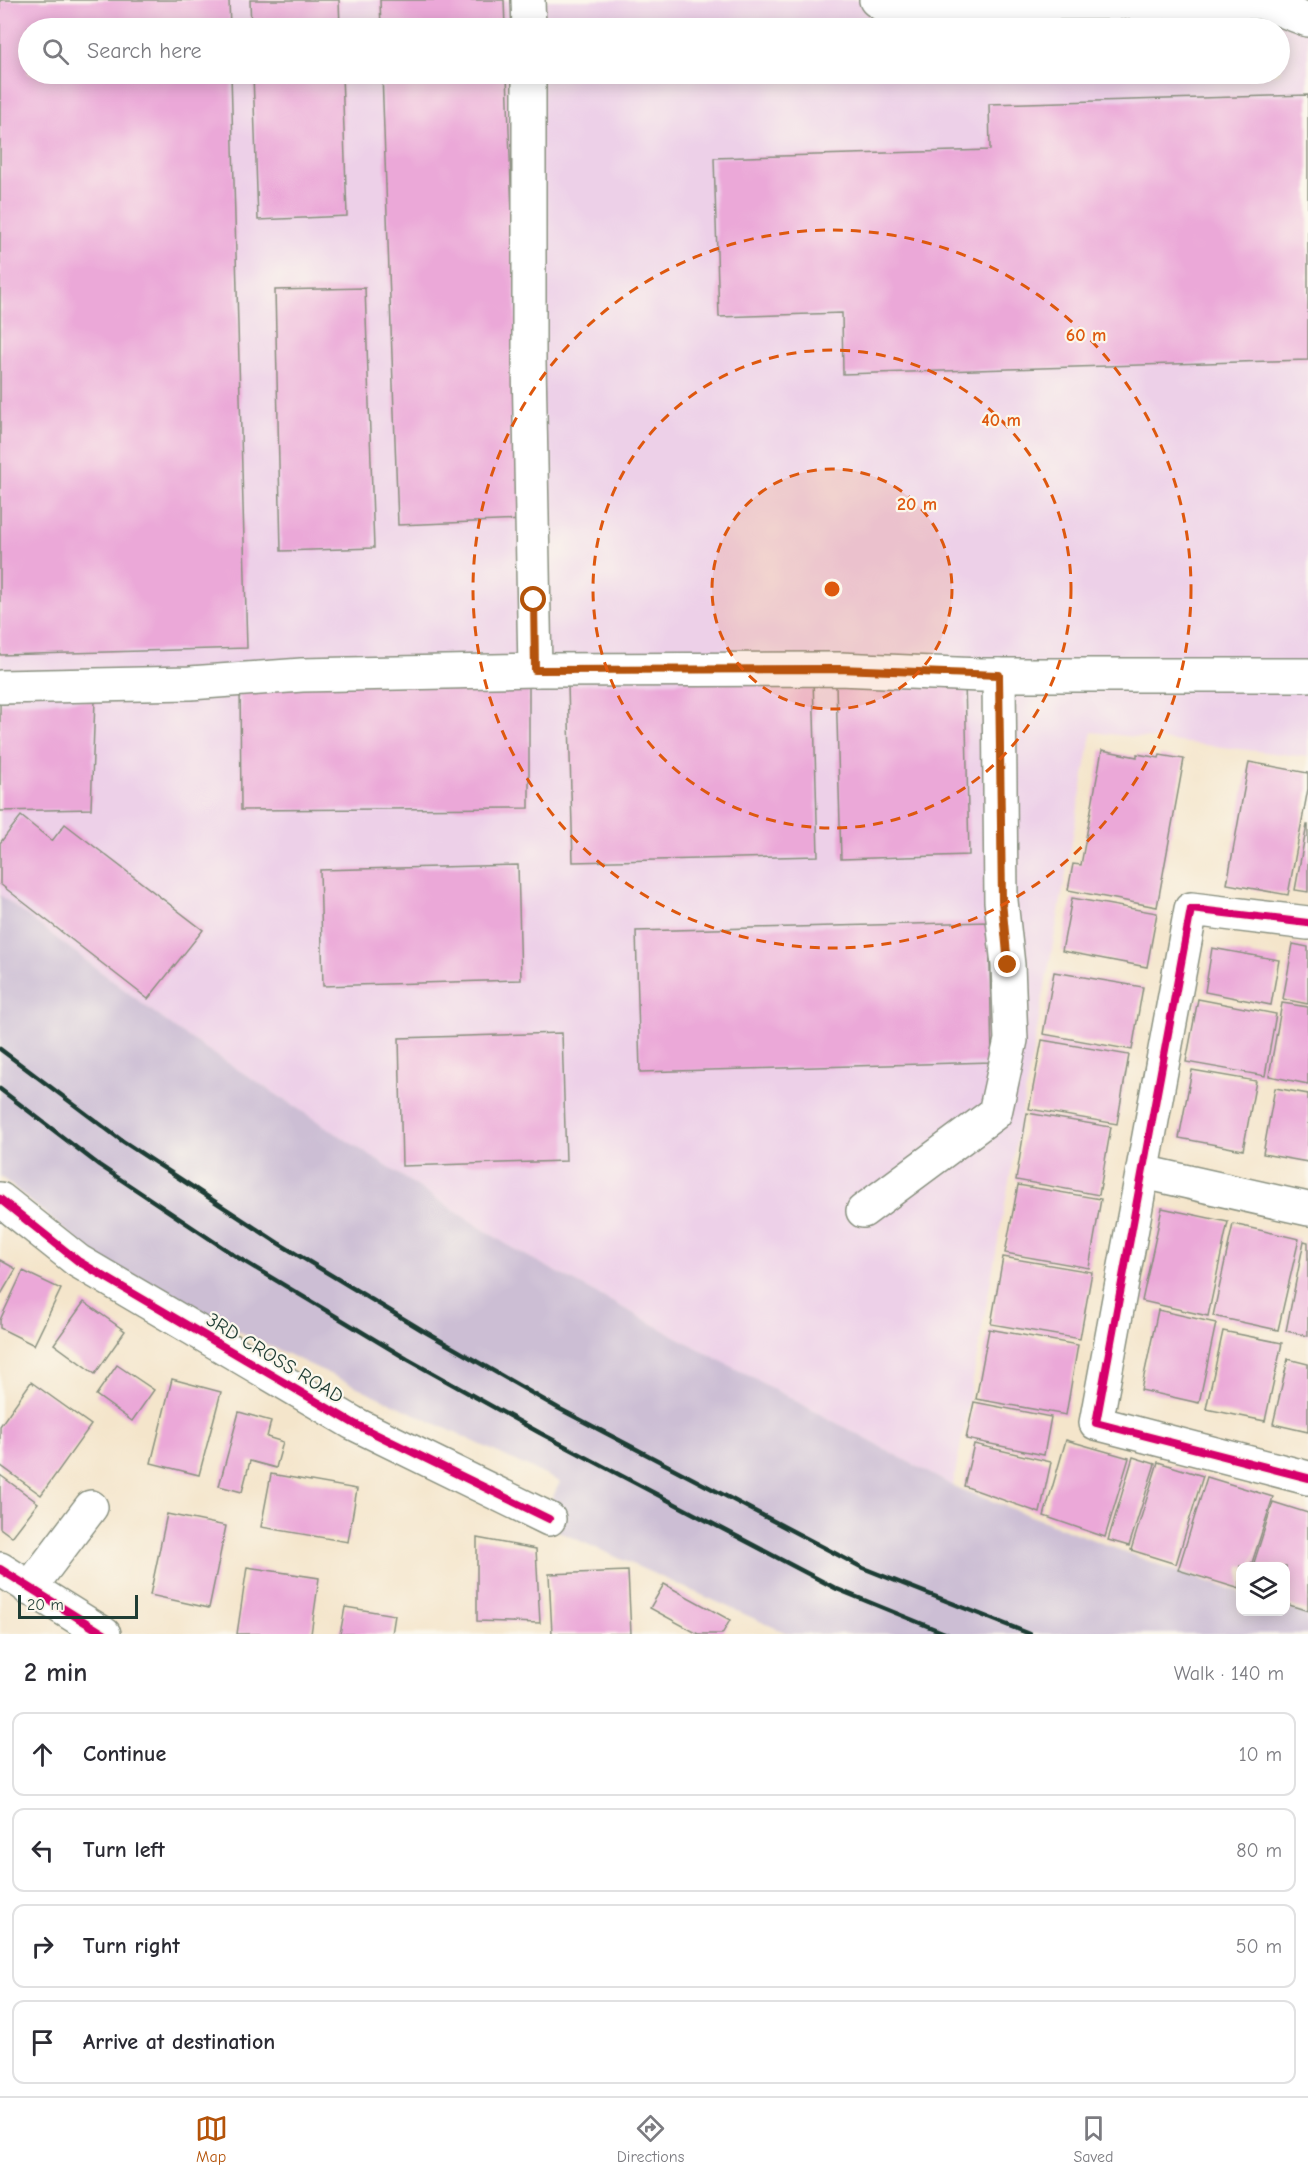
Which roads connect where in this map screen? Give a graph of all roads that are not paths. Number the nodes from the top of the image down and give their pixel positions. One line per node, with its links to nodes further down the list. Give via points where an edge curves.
1 (528, 0): 3 (street)
2 (876, 0): 4 (street, via 893,12 1053,3 1261,2)
3 (529, 18)
4 (1308, 20)
5 (529, 84): 6 (street)
6 (535, 670): 7 (street, via 839,669); 9 (street)
7 (999, 675): 8 (street); 14 (street, via 1002,901 1011,1040 995,1113)
8 (1308, 675)
9 (0, 687)
10 (1308, 923): 11 (street, via 1191,909)
11 (1144, 1172): 13 (street); 15 (street, via 1096,1423)
12 (0, 1198): 17 (street, 3RD CROSS ROAD, via 78,1261 353,1423)
13 (1308, 1209)
14 (863, 1211)
15 (1308, 1478)
16 (91, 1507): 19 (street)
17 (549, 1519)
18 (0, 1569): 19 (street)
19 (29, 1589): 20 (street)
20 (104, 1634)

